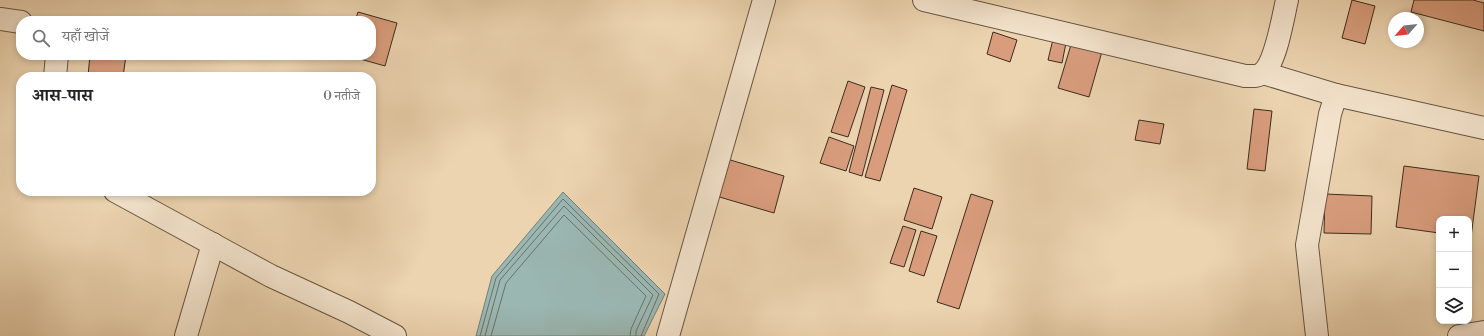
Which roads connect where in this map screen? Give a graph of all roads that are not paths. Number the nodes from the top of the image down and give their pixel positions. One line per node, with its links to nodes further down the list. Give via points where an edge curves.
1 (764, 0): 16 (street)
2 (924, 0): 8 (street, via 1245,76)
3 (1287, 0): 8 (street, via 1277,43)
4 (0, 19): 5 (street)
5 (16, 21)
6 (57, 60): 7 (street)
7 (55, 72)
8 (1263, 73): 9 (street)
9 (1336, 95): 10 (street); 17 (street, via 1330,114 1306,245)
10 (1484, 128)
11 (124, 196): 12 (street)
12 (213, 244): 14 (street); 15 (street, via 271,276)
13 (1484, 332): 18 (street)
14 (186, 336)
15 (395, 336)
16 (668, 336)
17 (1317, 336)
18 (1460, 336)

